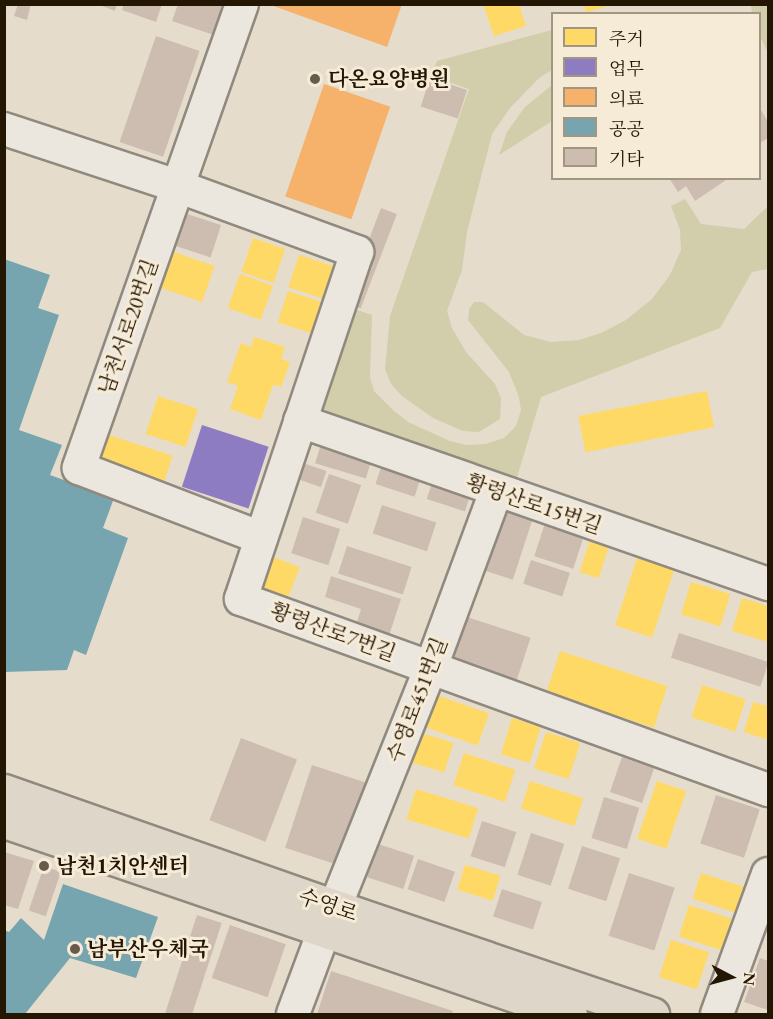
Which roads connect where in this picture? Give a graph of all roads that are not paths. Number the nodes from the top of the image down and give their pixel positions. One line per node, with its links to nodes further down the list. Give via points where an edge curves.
1 (242, 4): 3 (street, 남천서로20번길)
2 (4, 129): 3 (street)
3 (177, 186): 4 (street, 황령산로7번길, via 357,252); 6 (street, 남천서로20번길, via 79,468)
4 (300, 421): 5 (street, 황령산로15번길); 6 (street, 황령산로7번길)
5 (496, 491): 7 (street, 황령산로15번길); 8 (street, 수영로451번길)
6 (261, 538): 8 (street, 황령산로7번길, via 241,599)
7 (768, 584)
8 (431, 667): 9 (street, 황령산로7번길); 13 (street, 수영로451번길)
9 (768, 790)
10 (4, 791): 13 (main road, 수영로)
11 (4, 821): 13 (main road, 수영로)
12 (768, 874): 17 (street)
13 (329, 919): 14 (street, 수영로); 15 (main road, 수영로); 16 (main road, 수영로)
14 (293, 1014)
15 (570, 1014)
16 (652, 1014)
17 (717, 1014)

